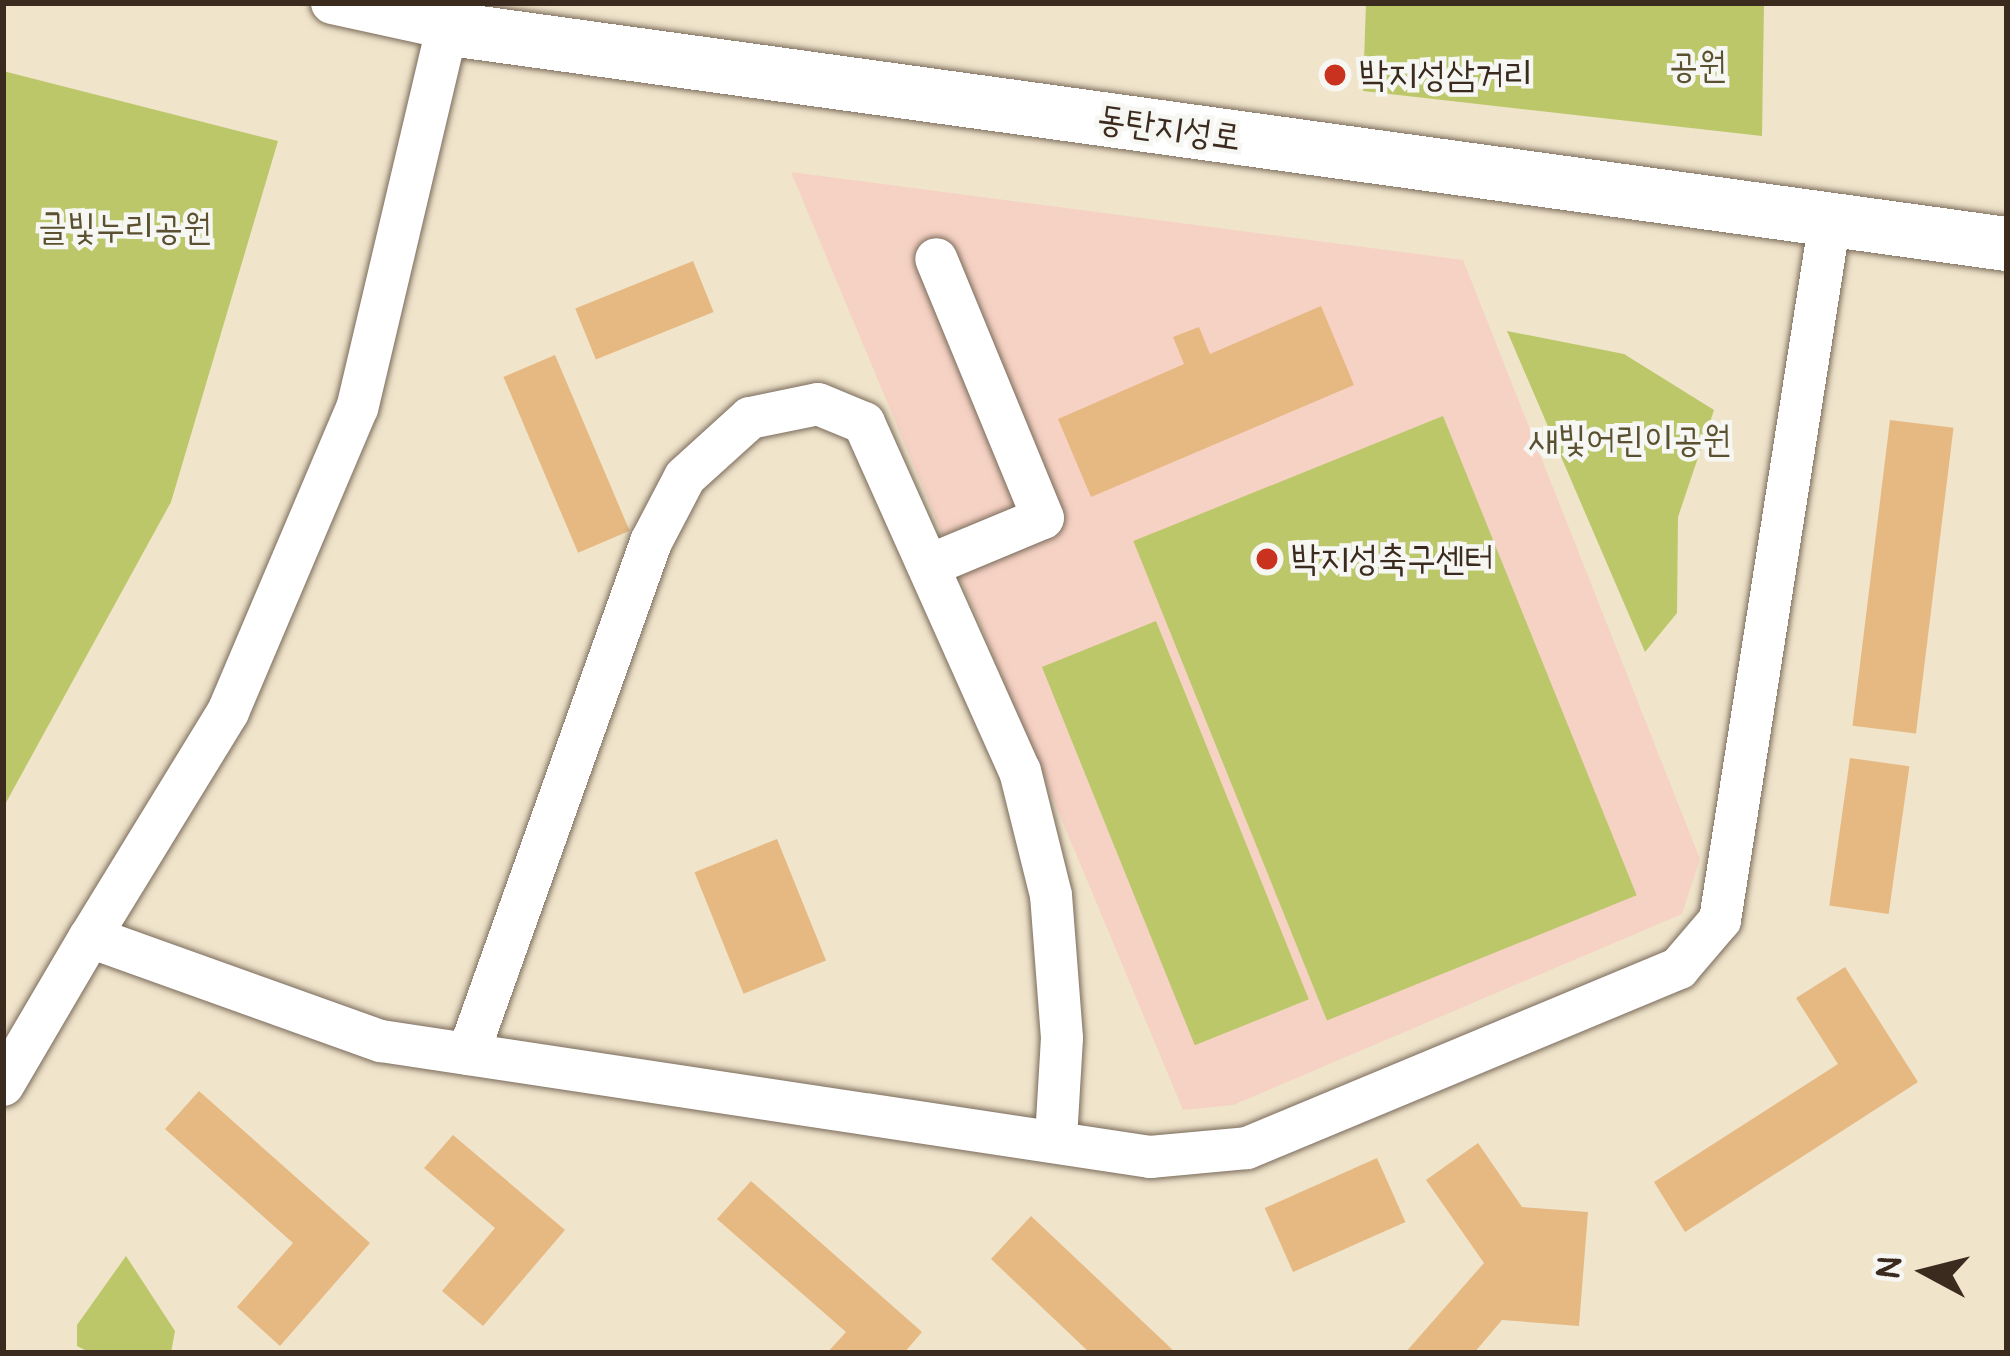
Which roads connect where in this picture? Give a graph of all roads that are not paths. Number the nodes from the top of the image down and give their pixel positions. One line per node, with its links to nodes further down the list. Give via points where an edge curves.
1 (332, 3): 2 (street, 동탄지성로)
2 (452, 16): 3 (main road, 동탄지성로); 7 (street, via 357,407 290,581 228,712)
3 (1831, 220): 4 (main road, 동탄지성로); 10 (street, via 1720,920 1679,968 1246,1148 1150,1157)
4 (2007, 244)
5 (936, 259): 6 (street, via 1043,518)
6 (930, 565): 8 (street, via 864,423 818,404 750,418 686,477 651,542); 10 (street, via 1020,771 1051,895 1062,1038)
7 (90, 937): 8 (street, via 381,1041); 9 (street)
8 (468, 1054): 10 (street)
9 (3, 1085)
10 (1056, 1140)

